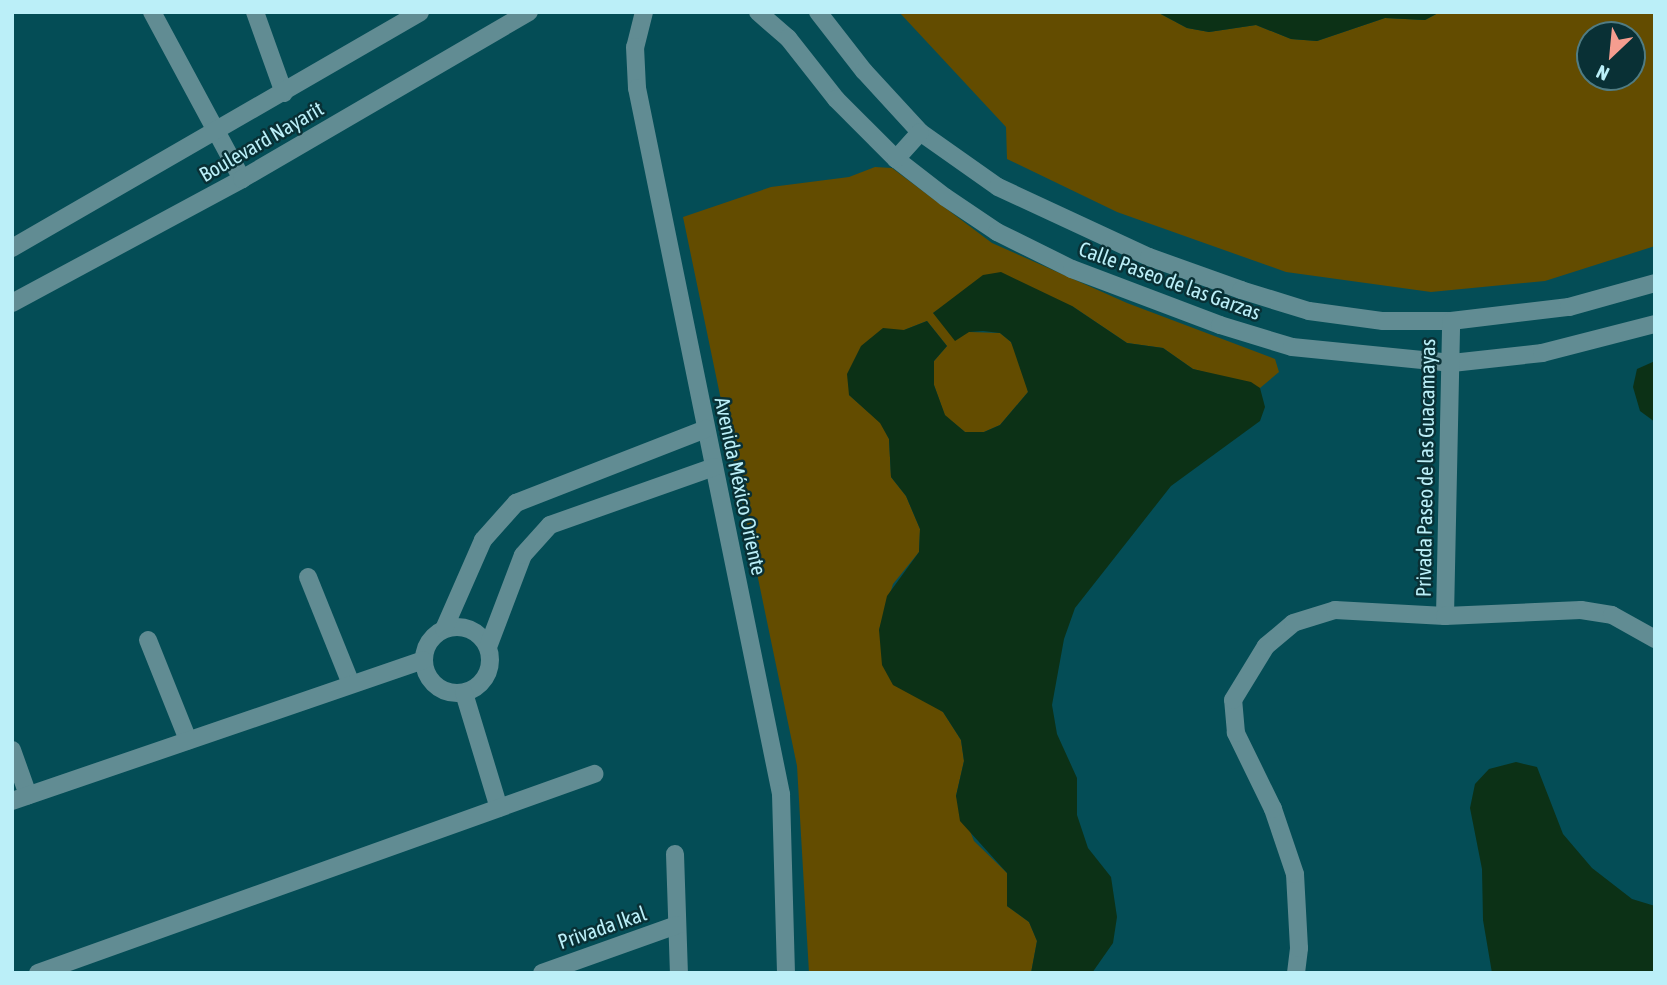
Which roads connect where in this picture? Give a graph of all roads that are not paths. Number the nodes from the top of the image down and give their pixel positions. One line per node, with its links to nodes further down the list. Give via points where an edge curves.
1 (152, 12): 9 (street)
2 (255, 12): 8 (street)
3 (420, 12): 8 (street, Boulevard Nayarit)
4 (529, 12): 12 (street, Boulevard Nayarit)
5 (644, 12): 19 (street, Avenida México Oriente, via 635,47 637,88)
6 (758, 12): 11 (street, Calle Paseo de las Garzas, via 789,38 836,99)
7 (818, 12): 10 (street, Calle Paseo de las Garzas)
8 (284, 93): 9 (street, Boulevard Nayarit)
9 (216, 132): 12 (street); 13 (street, Boulevard Nayarit)
10 (920, 132): 11 (street); 16 (street, Calle Paseo de las Garzas, via 998,187 1041,210 1241,290 1309,311 1383,321)
11 (895, 159): 18 (street, Calle Paseo de las Garzas, via 997,232 1072,268 1220,325 1292,348)
12 (242, 179): 15 (street, Boulevard Nayarit)
13 (12, 248)
14 (1655, 283): 16 (street, Calle Paseo de las Garzas, via 1569,307)
15 (12, 303)
16 (1451, 321): 18 (street, Privada Paseo de las Guacamayas)
17 (1655, 324): 18 (street, Calle Paseo de las Garzas, via 1542,353)
18 (1452, 363): 22 (street, Privada Paseo de las Guacamayas)
19 (706, 429): 20 (street, Avenida México Oriente); 23 (street, via 516,503 483,540)
20 (714, 467): 26 (street, via 550,525 523,555); 40 (street, Avenida México Oriente, via 781,794)
21 (308, 577): 28 (street)
22 (1445, 616): 25 (street, Privada Paseo de las Guacamayas, via 1581,610 1612,615 1639,626); 41 (street, Privada Paseo de las Guacamayas, via 1335,610 1293,623 1266,646 1233,699 1236,733 1273,809 1295,874)
23 (444, 629): 26 (street, via 461,627 477,633); 27 (street, via 429,641)
24 (148, 639): 30 (street)
25 (1655, 639)
26 (488, 646): 29 (street, via 486,675 481,684)
27 (423, 660): 28 (street); 29 (street, via 429,679 444,691)
28 (351, 684): 30 (street)
29 (464, 693): 34 (street)
30 (188, 740): 33 (street)
31 (12, 750): 33 (street)
32 (594, 774): 34 (street)
33 (20, 798)
34 (499, 808): 37 (street)
35 (675, 855): 36 (street, Privada Ikal)
36 (677, 925): 38 (street, Privada Ikal); 39 (street, Privada Ikal)
37 (38, 973)
38 (542, 973)
39 (679, 973)
40 (786, 973)
41 (1296, 973)

